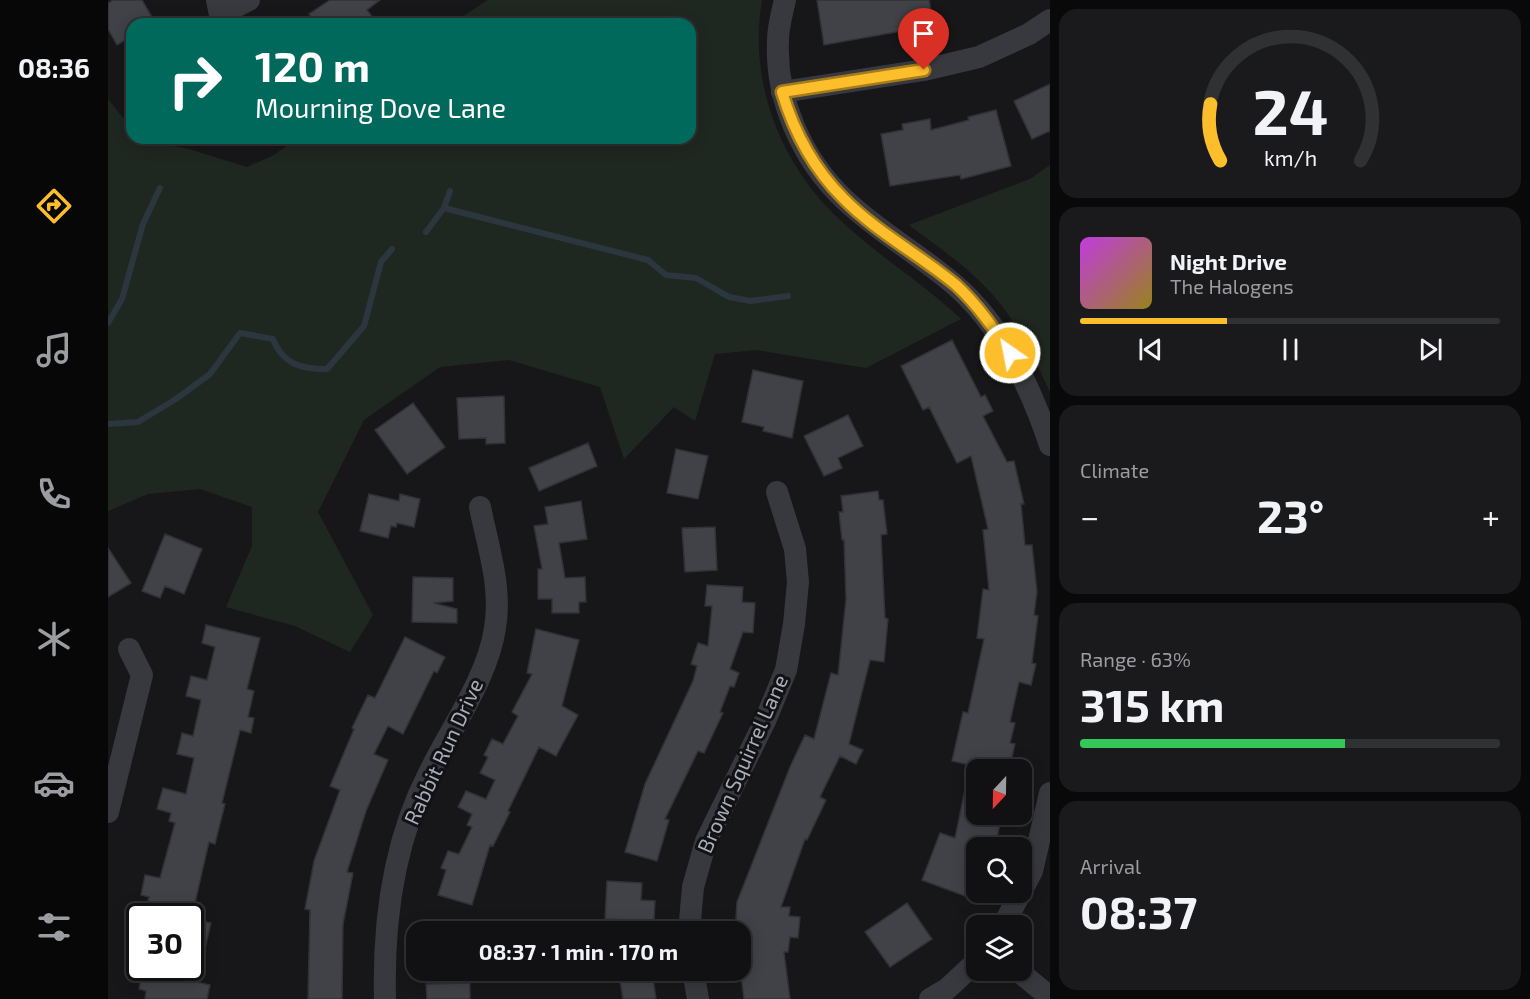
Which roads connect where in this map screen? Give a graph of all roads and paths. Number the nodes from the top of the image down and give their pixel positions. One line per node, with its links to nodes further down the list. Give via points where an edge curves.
1 (217, 0): 2 (street, via 220,15)
2 (249, 0)
3 (784, 0): 5 (street, via 778,40)
4 (1050, 20): 5 (street, via 980,57 924,70)
5 (782, 92): 6 (street, via 789,116 814,164 844,199 956,286 988,320 1010,353)
6 (1050, 445)
7 (777, 492): 13 (street, Brown Squirrel Lane, via 795,549 798,582 786,670 706,841 693,886)
8 (480, 507): 18 (street, Rabbit Run Drive, via 498,592 492,645 482,672 427,775 398,857 388,907)
9 (129, 649): 11 (street, via 142,675)
10 (1050, 793): 12 (street, via 1032,871)
11 (108, 812)
12 (1009, 915)
13 (690, 921)
14 (966, 971): 20 (street)
15 (695, 981): 19 (street)
16 (1030, 981): 17 (street)
17 (1050, 997)
18 (385, 999)
19 (698, 999)
20 (930, 999)

